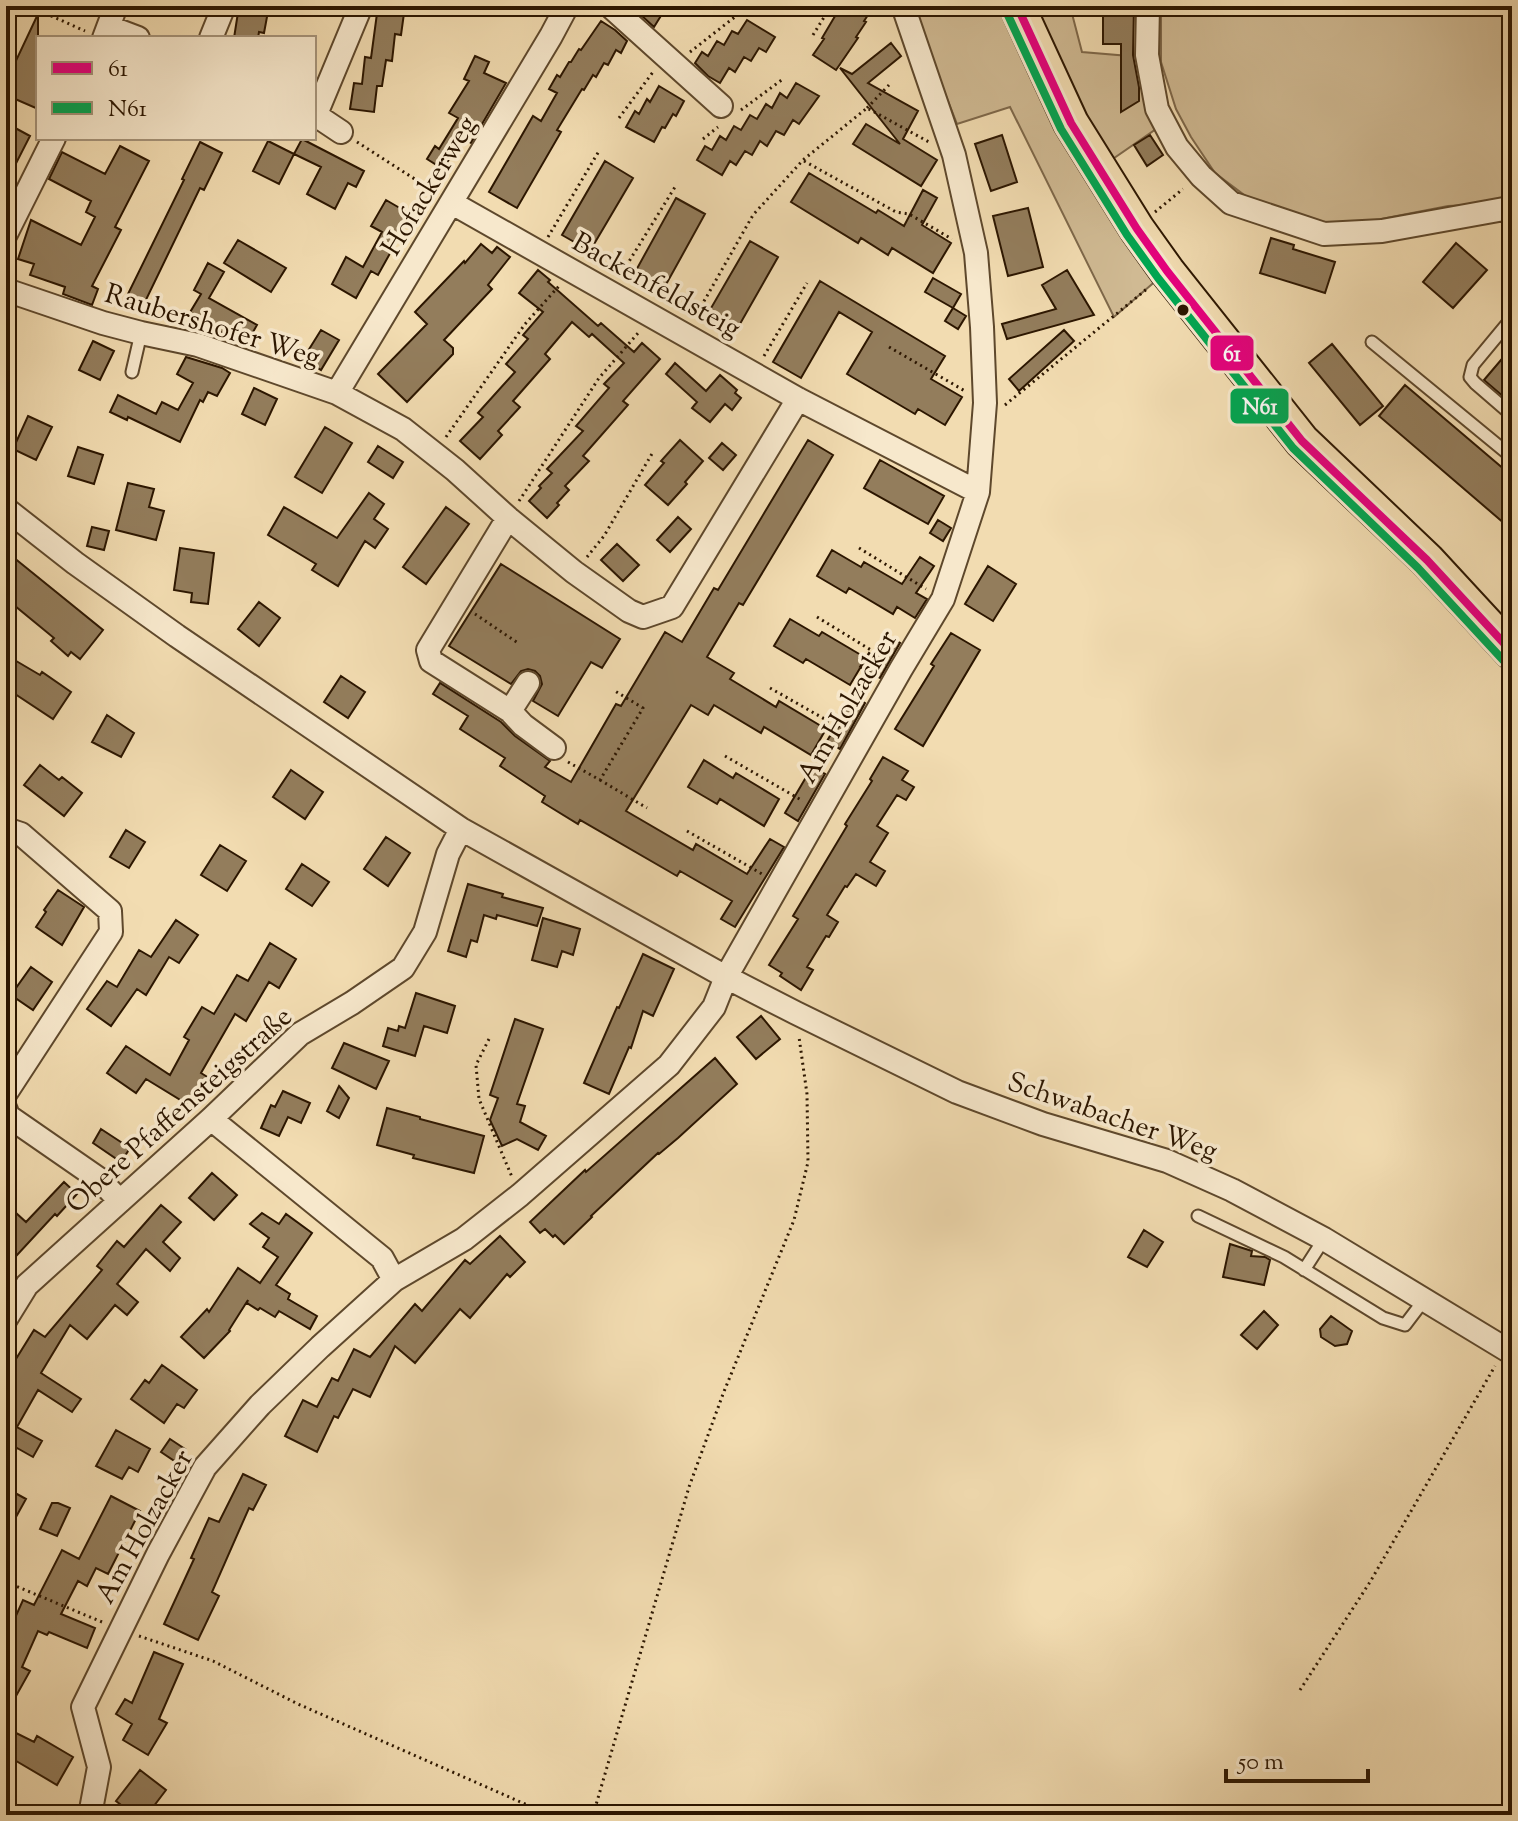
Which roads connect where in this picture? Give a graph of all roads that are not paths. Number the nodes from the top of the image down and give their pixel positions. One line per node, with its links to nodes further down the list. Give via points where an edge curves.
1 (224, 6): 10 (street)
2 (361, 6): 12 (street)
3 (567, 6): 16 (street, Hofackerweg)
4 (610, 6): 11 (street)
5 (903, 6): 28 (street, Am Holzacker, via 954,155 976,253 984,413)
6 (1017, 6): 31 (main road, via 1071,123 1167,271 1302,441 1427,560)
7 (1148, 6): 17 (street, via 1147,55 1157,109 1177,147 1231,203 1324,234)
8 (104, 26): 9 (street)
9 (132, 36)
10 (212, 36)
11 (721, 106)
12 (316, 112)
13 (316, 115): 14 (street)
14 (341, 132)
15 (53, 140): 18 (street)
16 (452, 203): 24 (street, Hofackerweg); 25 (street, Backenfeldsteig)
17 (1512, 212)
18 (6, 234)
19 (6, 290): 21 (street, Raubershofer Weg)
20 (1512, 318): 26 (lane, via 1473,365 1470,377)
21 (141, 333): 23 (lane); 24 (street, Raubershofer Weg, via 198,345)
22 (1372, 342): 27 (lane)
23 (132, 372)
24 (337, 393): 30 (street, Raubershofer Weg, via 403,429)
25 (798, 399): 28 (street, Backenfeldsteig); 30 (street, Raubershofer Weg, via 672,607 643,617 629,611)
26 (1512, 415)
27 (1512, 457)
28 (978, 492): 37 (street, Am Holzacker, via 943,599)
29 (6, 509): 36 (street, via 177,636)
30 (508, 518): 33 (street, via 428,650 431,661)
31 (1512, 652)
32 (528, 683): 33 (street)
33 (510, 711): 34 (street)
34 (561, 755)
35 (6, 829): 38 (street, via 21,834 110,911 111,932)
36 (461, 829): 37 (street); 40 (street, Obere Pfaffensteigstraße, via 448,854 425,932 403,968 300,1034)
37 (726, 977): 43 (street, Schwabacher Weg, via 957,1092 1167,1161); 45 (street, Am Holzacker, via 714,1007 669,1065 464,1239)
38 (6, 1093)
39 (6, 1110): 41 (street, via 99,1179)
40 (211, 1119): 41 (street, Obere Pfaffensteigstraße); 45 (street, via 382,1258)
41 (120, 1201): 47 (street, Obere Pfaffensteigstraße, via 27,1285)
42 (1198, 1216): 44 (lane)
43 (1324, 1239): 44 (lane); 46 (street, Schwabacher Weg)
44 (1304, 1270): 46 (lane, via 1383,1318 1405,1325)
45 (394, 1280): 49 (street, Am Holzacker, via 260,1405 205,1467 83,1707 99,1767)
46 (1424, 1300): 48 (street, Schwabacher Weg)
47 (6, 1319)
48 (1509, 1351)
49 (90, 1815)

